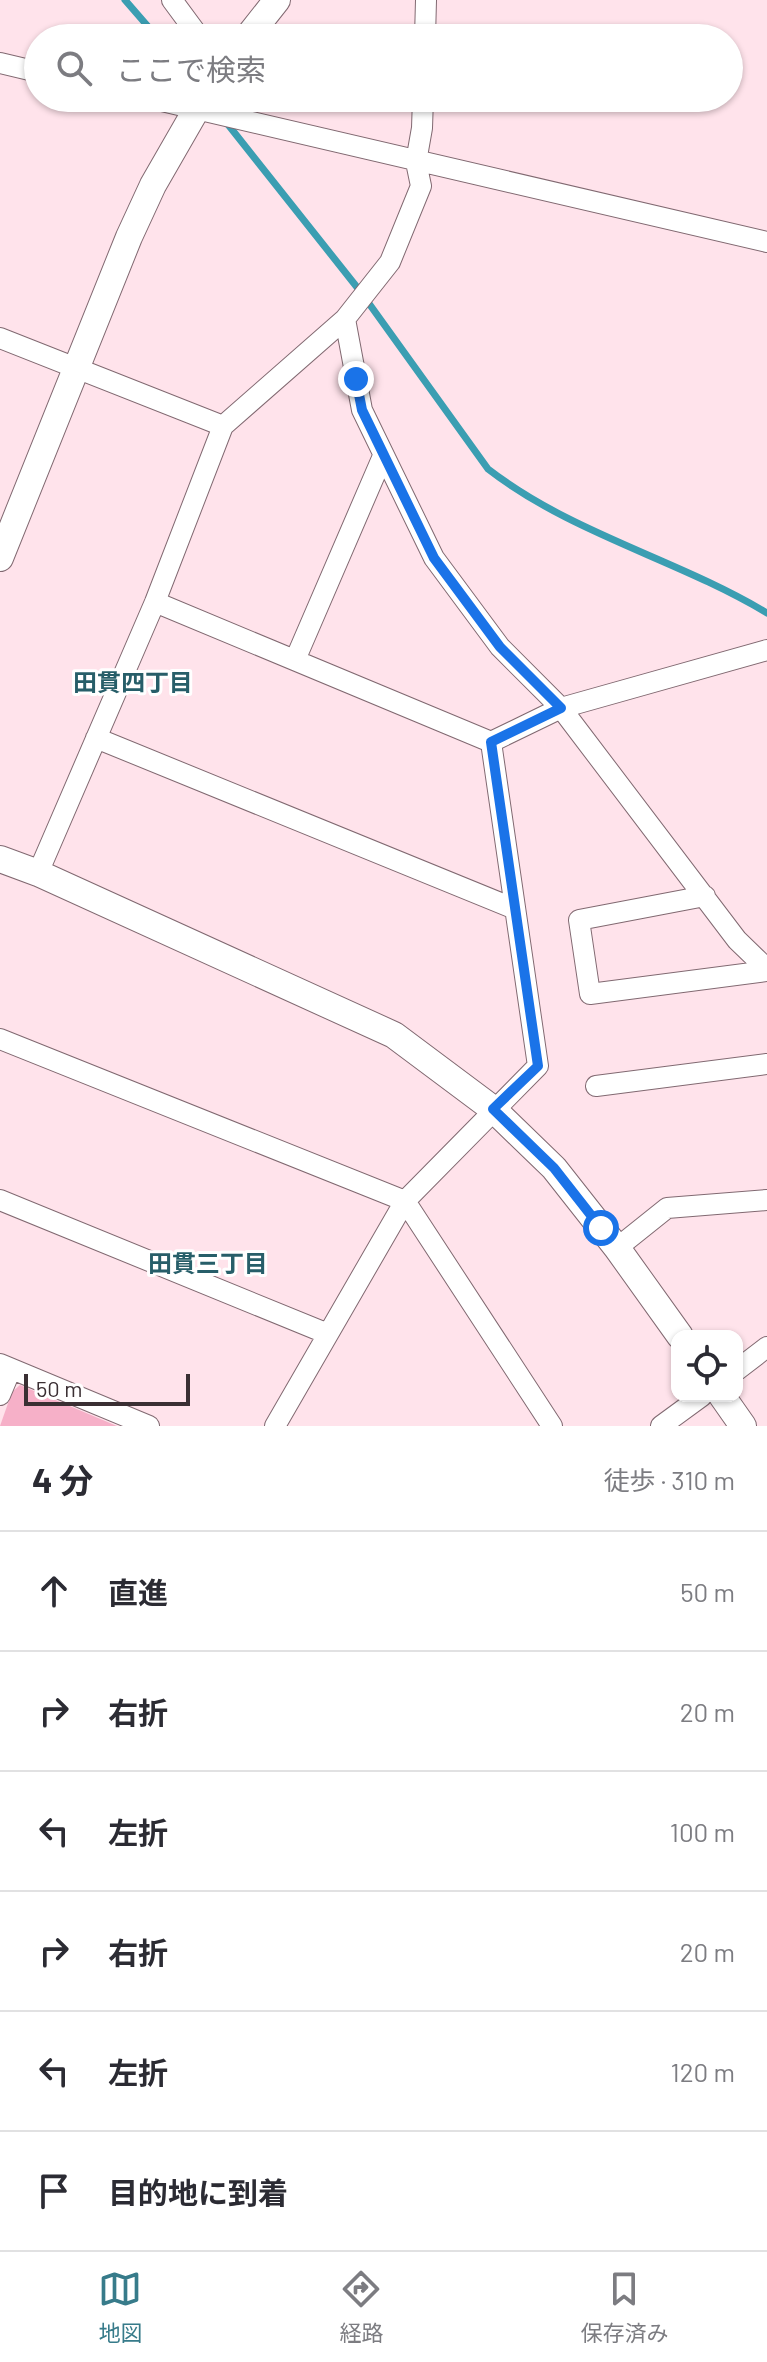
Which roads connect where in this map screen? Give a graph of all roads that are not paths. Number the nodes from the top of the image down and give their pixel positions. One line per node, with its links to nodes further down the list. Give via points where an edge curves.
1 (172, 0): 4 (street)
2 (277, 0): 5 (street)
3 (426, 0): 6 (street)
4 (190, 24)
5 (258, 24)
6 (425, 24)
7 (0, 63): 8 (street)
8 (24, 69)
9 (194, 112): 16 (street, via 153,185)
10 (229, 112): 12 (street)
11 (423, 112): 12 (street)
12 (416, 162): 13 (street); 14 (street, via 421,186 390,262)
13 (767, 242)
14 (345, 319): 17 (street); 18 (street, via 362,410)
15 (0, 338): 16 (street)
16 (76, 368): 17 (street); 19 (street)
17 (223, 426): 20 (street)
18 (383, 456): 22 (street); 23 (street, via 434,558 500,647)
19 (0, 558)
20 (155, 602): 22 (street); 24 (street)
21 (767, 650): 23 (street)
22 (295, 660): 25 (street)
23 (561, 708): 25 (street); 28 (street)
24 (96, 738): 27 (street); 29 (street)
25 (491, 742): 29 (street)
26 (0, 859): 27 (street)
27 (38, 873): 34 (street, via 394,1035)
28 (705, 896): 30 (street); 30 (street, via 579,920 590,994)
29 (515, 909): 34 (street, via 538,1066)
30 (767, 970)
31 (0, 1039): 37 (street)
32 (767, 1064): 33 (street)
33 (596, 1086)
34 (493, 1109): 37 (street); 38 (street, via 554,1168)
35 (0, 1200): 40 (street)
36 (767, 1200): 38 (street, via 667,1208)
37 (405, 1201): 40 (street); 49 (street)
38 (617, 1248): 39 (street)
39 (676, 1330)
40 (328, 1334): 48 (street)
41 (767, 1347): 42 (street)
42 (743, 1365)
43 (6, 1367): 44 (street); 47 (street)
44 (0, 1395)
45 (694, 1402): 50 (street)
46 (726, 1402): 51 (street)
47 (149, 1426)
48 (275, 1426)
49 (552, 1426)
50 (661, 1426)
51 (743, 1426)

